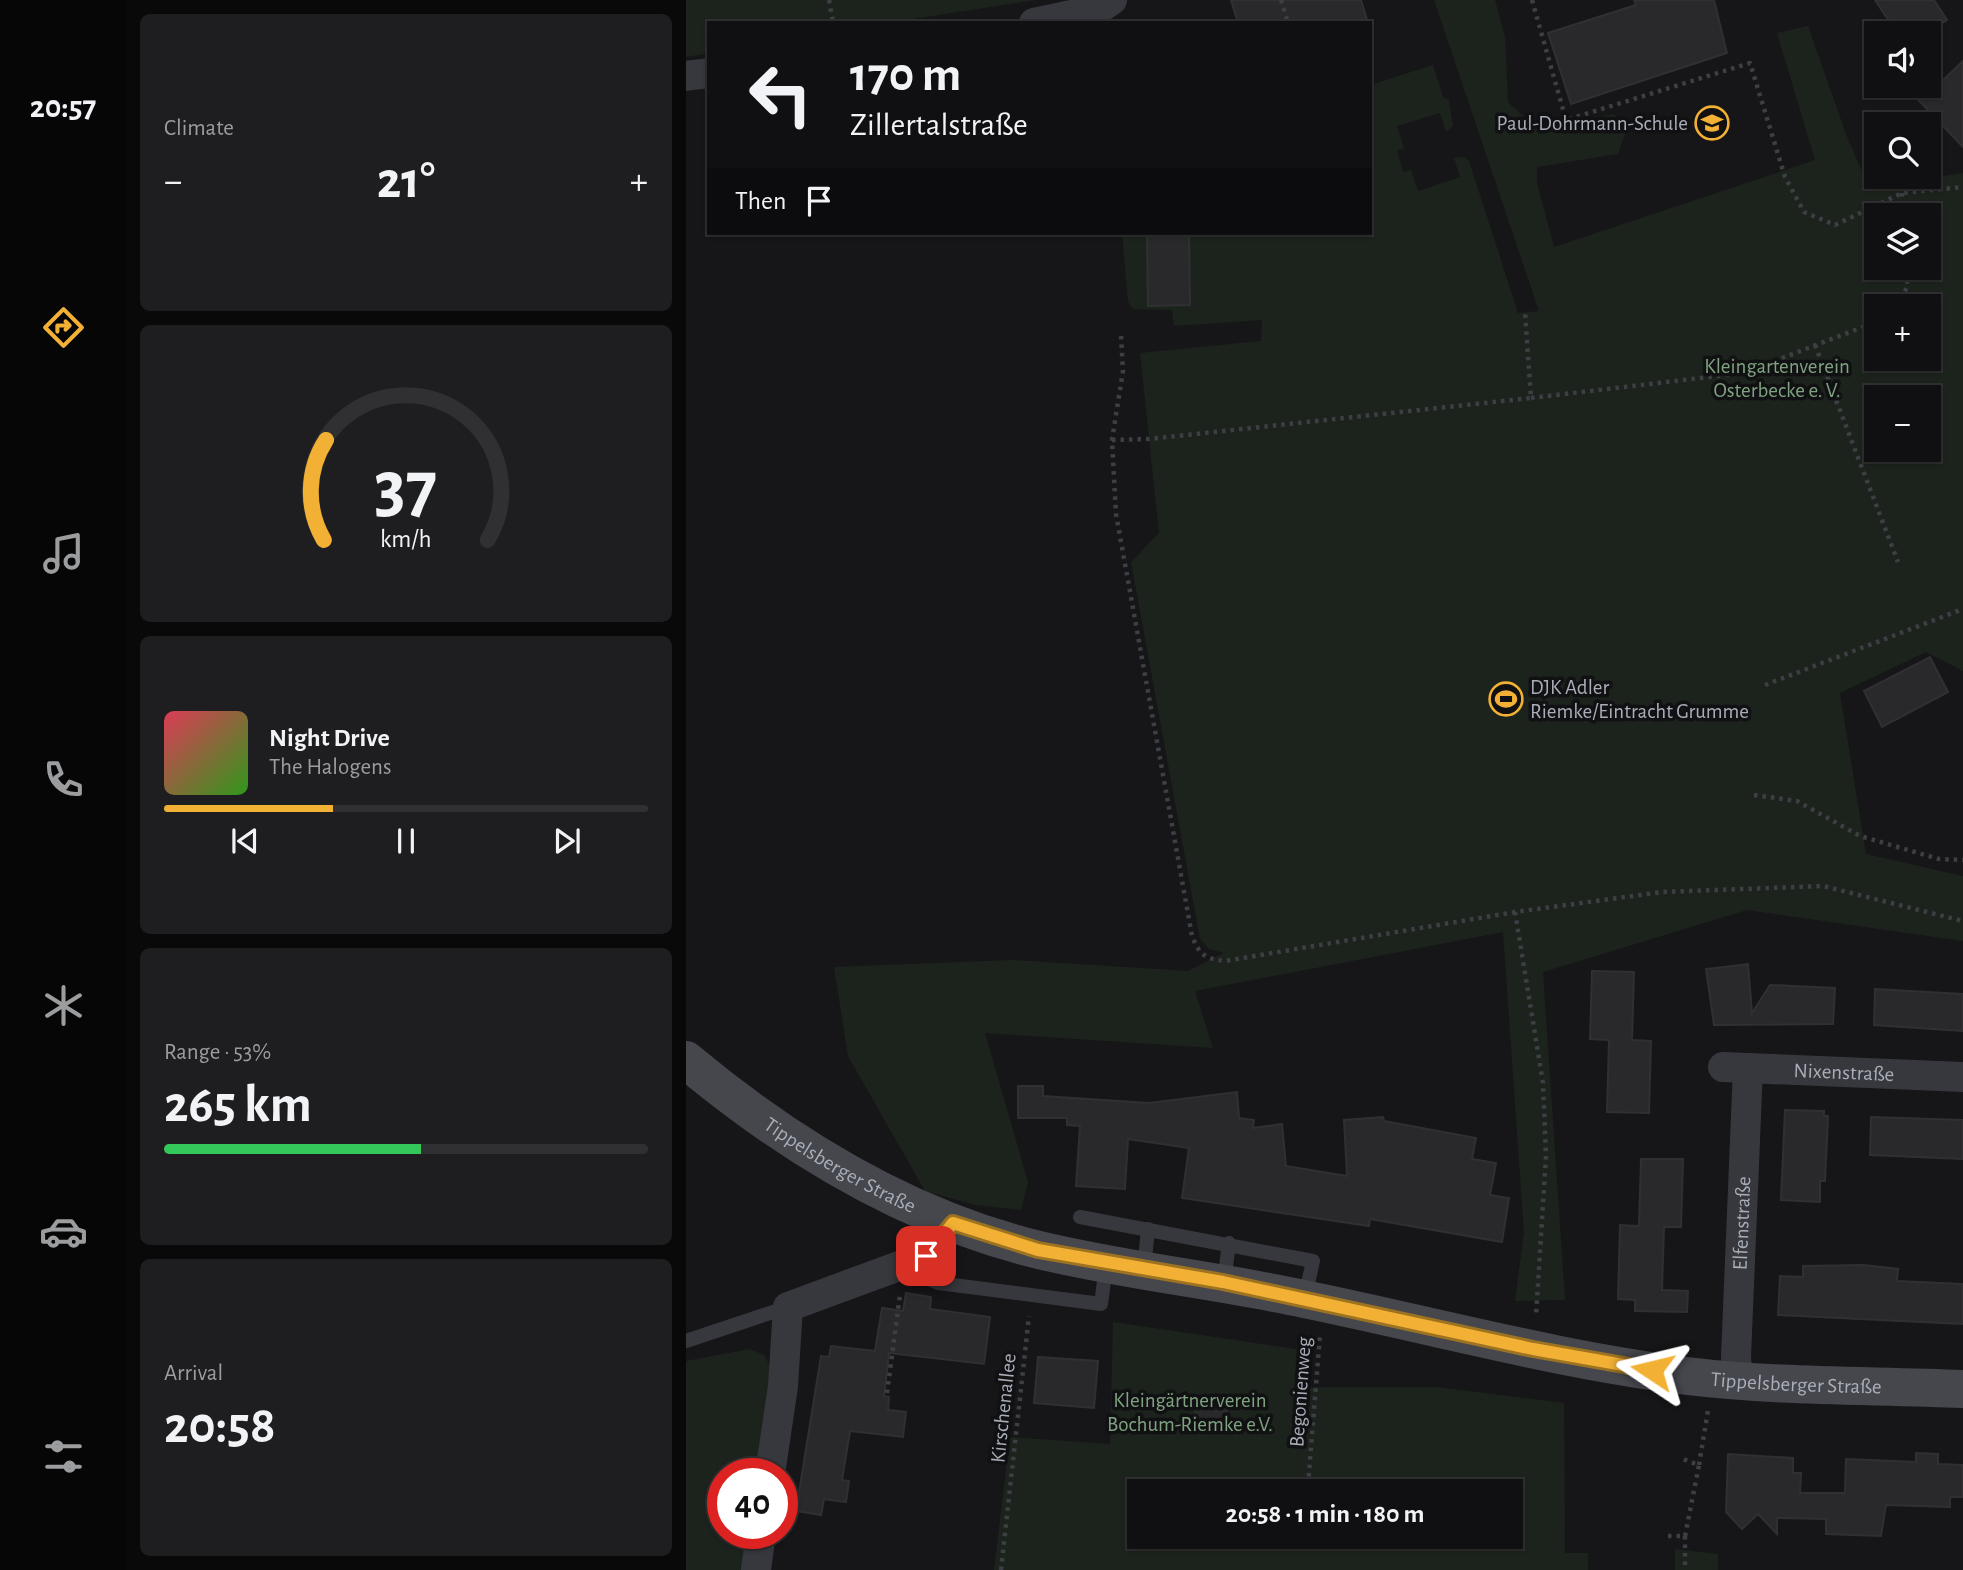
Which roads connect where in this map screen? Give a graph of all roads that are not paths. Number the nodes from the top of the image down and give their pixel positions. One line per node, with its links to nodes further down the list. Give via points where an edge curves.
1 (1112, 0): 2 (street, via 1099,9)
2 (1043, 21)
3 (707, 73): 4 (street)
4 (686, 76)
5 (686, 1060): 9 (street, Tippelsberger Straße, via 811,1154)
6 (1736, 1068): 7 (street, Nixenstraße); 19 (street, Elfenstraße, via 1737,1330)
7 (1963, 1077)
8 (1080, 1217): 10 (lane)
9 (953, 1223): 12 (street, Tippelsberger Straße, via 1038,1250); 13 (street, via 926,1256)
10 (1148, 1229): 11 (lane); 14 (lane)
11 (1229, 1243): 15 (lane); 16 (lane, via 1313,1261)
12 (1107, 1262): 13 (lane, via 1101,1304 938,1283); 14 (street, Tippelsberger Straße)
13 (901, 1267): 17 (street)
14 (1144, 1269): 15 (street, Tippelsberger Straße)
15 (1223, 1282): 16 (street, Tippelsberger Straße)
16 (1313, 1301): 19 (street, Tippelsberger Straße, via 1533,1349)
17 (788, 1307): 18 (lane); 21 (street)
18 (686, 1341)
19 (1726, 1379): 20 (street, Tippelsberger Straße)
20 (1963, 1389)
21 (772, 1458)
22 (759, 1549): 23 (street)
23 (756, 1570)

